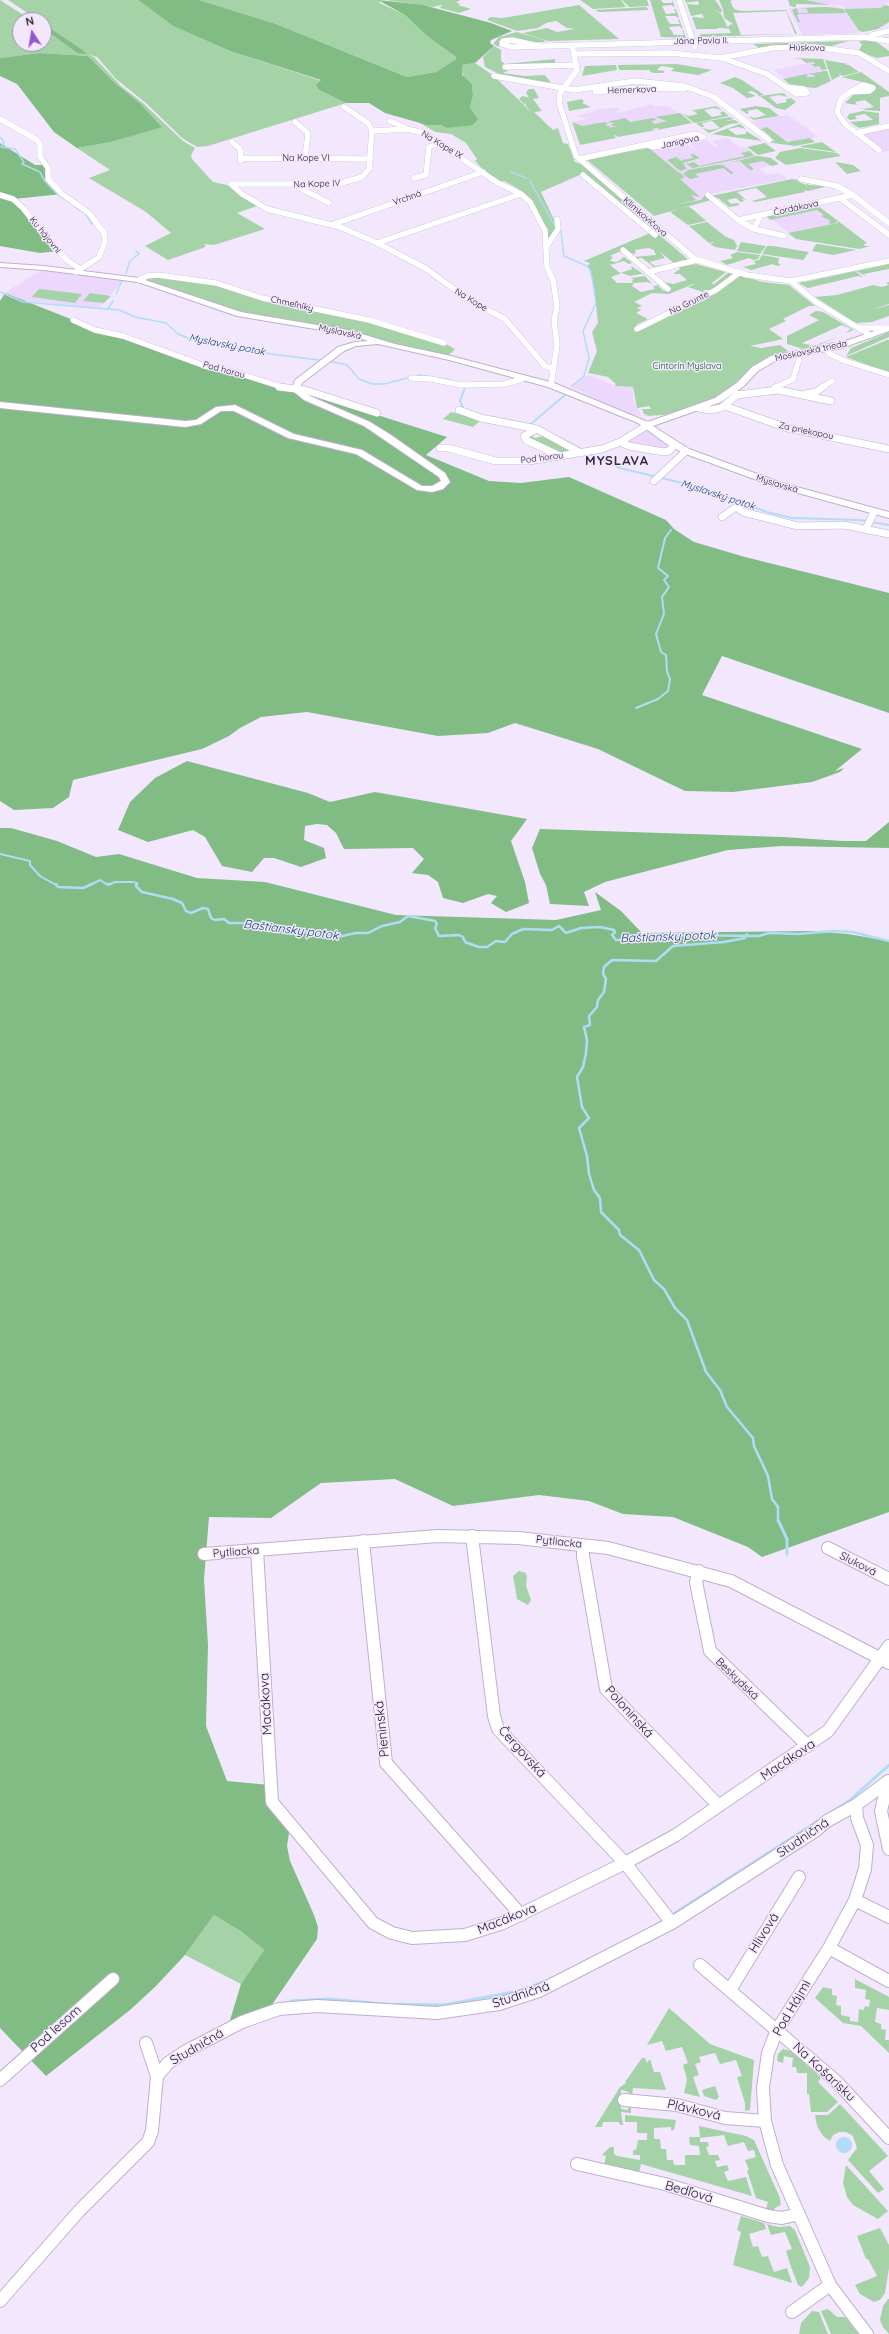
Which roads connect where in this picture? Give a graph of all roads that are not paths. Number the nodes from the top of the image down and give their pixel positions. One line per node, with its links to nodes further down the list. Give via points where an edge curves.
1 (679, 0): 5 (street)
2 (887, 33): 3 (street, Jána Pavla II.)
3 (863, 37): 4 (street, Jána Pavla II.); 5 (street, Jána Pavla II.)
4 (888, 40)
5 (694, 41): 6 (street, Jána Pavla II.); 9 (street)
6 (572, 45): 7 (street, Jána Pavla II.); 8 (street)
7 (539, 46): 7 (street, Jána Pavla II., via 510,40 503,41 502,44 509,47)
8 (575, 54): 9 (street, Húskova); 11 (street)
9 (695, 54): 10 (street, Húskova)
10 (720, 58): 13 (street, Húskova, via 773,48 820,47 859,53); 15 (street, Húskova, via 767,74)
11 (577, 65): 12 (street); 16 (street, Klimkovičova, via 576,72)
12 (505, 67)
13 (889, 71)
14 (494, 76): 16 (street)
15 (786, 87)
16 (564, 88): 26 (street, Hemerkova, via 574,90 640,81 689,87 714,97); 33 (street, Klimkovičova, via 558,102 569,138)
17 (850, 92): 25 (street, via 839,102 836,112 841,121)
18 (344, 107): 23 (street, via 368,123)
19 (0, 119): 65 (street, via 37,140 40,145 39,155 48,168 47,178 62,194 89,213 104,233 105,242 99,257)
20 (390, 121): 24 (street, via 399,126 414,128)
21 (294, 122): 31 (street, via 308,133)
22 (889, 126): 25 (street)
23 (373, 131): 24 (street, Na Kope IX); 32 (street, Na Kope IV)
24 (416, 131): 28 (street, Na Kope IX, via 428,134)
25 (856, 133): 30 (street)
26 (769, 140)
27 (232, 142): 31 (street, Na Kope VI, via 240,149 241,160)
28 (440, 143): 34 (street, Na Kope IX); 36 (street, via 428,148 426,175)
29 (647, 145): 29 (street, Janigova, via 654,147 703,137 695,134); 33 (street, Janigova)
30 (879, 150)
31 (305, 158): 32 (street, Na Kope VI)
32 (371, 159): 39 (street, Na Kope IV, via 369,169 356,180 338,184)
33 (579, 159): 48 (street, Klimkovičova)
34 (483, 172): 40 (street, Na Kope IX, via 498,183); 52 (street, Vrchná)
35 (583, 175): 49 (street)
36 (414, 178)
37 (801, 179): 43 (street, Čordákova, via 837,186)
38 (231, 184): 39 (street, Na Kope IV); 52 (street, Na Kope, via 254,202 280,213)
39 (297, 184): 45 (street)
40 (521, 194): 59 (street); 60 (street, via 530,202 546,231)
41 (0, 195): 65 (street, Ku hájovni, via 13,199 26,211 60,253)
42 (708, 195): 50 (street)
43 (853, 195): 44 (street, Čordákova); 51 (street, Čordákova)
44 (840, 198): 46 (street, Čordákova); 55 (street)
45 (329, 203)
46 (758, 216): 50 (street, Čordákova); 54 (street)
47 (557, 219): 60 (street, via 558,229)
48 (647, 219): 49 (street); 62 (street, Klimkovičova)
49 (636, 220): 56 (street)
50 (738, 220): 54 (street)
51 (889, 223)
52 (331, 225): 59 (street, Na Kope)
53 (889, 227): 55 (street)
54 (754, 229): 58 (street)
55 (883, 230): 57 (street)
56 (655, 235)
57 (889, 235)
58 (784, 236)
59 (377, 243): 85 (street, Na Kope, via 425,268 472,302 505,319 545,366)
60 (548, 246): 85 (street, via 547,266 553,280 557,306 554,320 557,345)
61 (623, 250): 66 (street)
62 (697, 260): 66 (street); 67 (street, Klimkovičova)
63 (889, 261): 69 (street, Klimkovičova)
64 (0, 265): 65 (street, Myslavská)
65 (78, 270): 68 (street, Myslavská)
66 (648, 272): 70 (street)
67 (739, 272): 69 (street, Klimkovičova); 73 (street, Na Grunte, via 716,290)
68 (139, 280): 75 (street, Myslavská, via 240,314); 78 (street, Chmeľníky, via 158,275 216,283 262,298 374,321)
69 (792, 281): 72 (street, via 816,302)
70 (668, 289)
71 (73, 320): 91 (street, Pod horou, via 95,330 144,343 177,357 238,373 281,388)
72 (857, 327): 74 (street); 76 (street); 77 (street)
73 (637, 328)
74 (889, 328): 76 (street, Moskovská trieda)
75 (352, 333): 79 (street, via 359,338); 80 (street, Myslavská)
76 (870, 335): 77 (street, Moskovská trieda)
77 (856, 340): 81 (street, Moskovská trieda)
78 (444, 343)
79 (355, 344): 80 (street); 91 (street, via 334,353 298,382)
80 (386, 344): 88 (street, Myslavská)
81 (839, 346): 82 (street, Moskovská trieda); 84 (street)
82 (826, 349): 84 (street); 93 (street, Moskovská trieda, via 796,353 767,362 755,369)
83 (799, 360): 92 (street, via 793,379)
84 (845, 360): 86 (street)
85 (553, 369): 90 (street)
86 (889, 375)
87 (411, 378): 88 (street, via 478,385 505,384)
88 (522, 378): 90 (street, Myslavská)
89 (832, 381): 94 (street, via 816,392)
90 (551, 385): 101 (street, Myslavská)
91 (296, 390): 96 (street, via 307,398 377,430 439,472 445,479 445,484 432,490 420,488 359,452 291,436 235,408 219,409 202,421 185,424); 100 (street, Pod horou, via 309,391)
92 (774, 390): 93 (street); 94 (street)
93 (735, 393): 97 (street); 98 (street, Moskovská trieda)
94 (802, 395): 95 (street)
95 (831, 401)
96 (0, 406)
97 (725, 406): 98 (street, via 716,409); 108 (street, Za priekopou, via 787,428)
98 (699, 408): 102 (street, Moskovská trieda)
99 (459, 410): 104 (street, via 481,418)
100 (377, 413)
101 (626, 415): 102 (street, Moskovská trieda, via 649,418); 103 (street, Myslavská)
102 (676, 415): 103 (street, Moskovská trieda); 106 (street, via 664,429)
103 (648, 425): 105 (street, Pod horou); 106 (street, Myslavská)
104 (537, 429): 110 (street); 111 (street, via 524,438)
105 (620, 442): 106 (street, via 662,452 668,452); 110 (street, Pod horou)
106 (671, 443): 109 (street, Myslavská)
107 (440, 448): 111 (street, Pod horou, via 496,461 529,461)
108 (889, 449)
109 (686, 451): 112 (street); 113 (street, Myslavská, via 779,485)
110 (582, 453): 111 (street, Pod horou)
111 (560, 456)
112 (654, 481)
113 (873, 515): 114 (street, Myslavská); 116 (street)
114 (889, 515)
115 (722, 517): 116 (street, via 736,507 743,512 798,526)
116 (867, 527): 117 (street)
117 (889, 534)
118 (472, 1536): 119 (street, Pytliacka); 120 (street, Pytliacka); 133 (street, Čergovská, via 494,1716 498,1729)
119 (363, 1541): 122 (street, Pytliacka); 136 (street, Pieninská, via 386,1763)
120 (583, 1544): 124 (street, Pytliacka, via 629,1552); 131 (street, Poloninská, via 585,1571 606,1689)
121 (828, 1548): 125 (street, Sluková)
122 (257, 1550): 123 (street, Pytliacka); 136 (street, Macákova, via 271,1794 275,1808 361,1909 382,1929 407,1937 438,1938 476,1933)
123 (204, 1554)
124 (699, 1571): 127 (street, Pytliacka, via 731,1581); 128 (street, Beskydská, via 696,1582 710,1651)
125 (889, 1579)
126 (889, 1646): 127 (street, Macákova)
127 (885, 1661): 128 (street, Macákova, via 834,1725)
128 (808, 1746): 131 (street, Macákova)
129 (888, 1781): 130 (street); 132 (street, via 880,1811)
130 (856, 1805): 135 (street, Pod Hájmi, via 867,1853 865,1869); 138 (street, Studničná, via 827,1821)
131 (720, 1806): 133 (street, Macákova)
132 (889, 1849)
133 (625, 1863): 136 (street, Macákova); 138 (street, Čergovská)
134 (799, 1877): 143 (street, Hlivová)
135 (855, 1900): 137 (street); 139 (street, Pod Hájmi)
136 (520, 1915)
137 (889, 1917)
138 (672, 1922): 146 (street, Studničná, via 551,1986 499,2004 437,2013 311,2006 267,2012 242,2022 186,2052 168,2063)
139 (829, 1948): 142 (street); 144 (street, Pod Hájmi)
140 (700, 1965): 143 (street, Na Košarisku)
141 (113, 1979): 147 (street, Pod lesom)
142 (889, 1981)
143 (730, 1990): 144 (street, Na Košarisku)
144 (777, 2030): 149 (street, Pod Hájmi, via 766,2066 763,2088); 150 (street, Na Košarisku, via 836,2081)
145 (146, 2043): 146 (street, Studničná)
146 (157, 2076): 154 (street, Studničná, via 152,2131 148,2142 79,2211)
147 (0, 2080)
148 (624, 2100): 149 (street, Plávková, via 671,2104 726,2118)
149 (765, 2121): 152 (street, Pod Hájmi, via 777,2165)
150 (889, 2138)
151 (577, 2164): 152 (street, Bedľová, via 665,2184 768,2216 782,2218)
152 (799, 2214): 153 (street, Pod Hájmi)
153 (830, 2285): 155 (street); 156 (street, Pod Hájmi)
154 (0, 2302)
155 (792, 2312)
156 (867, 2334)

